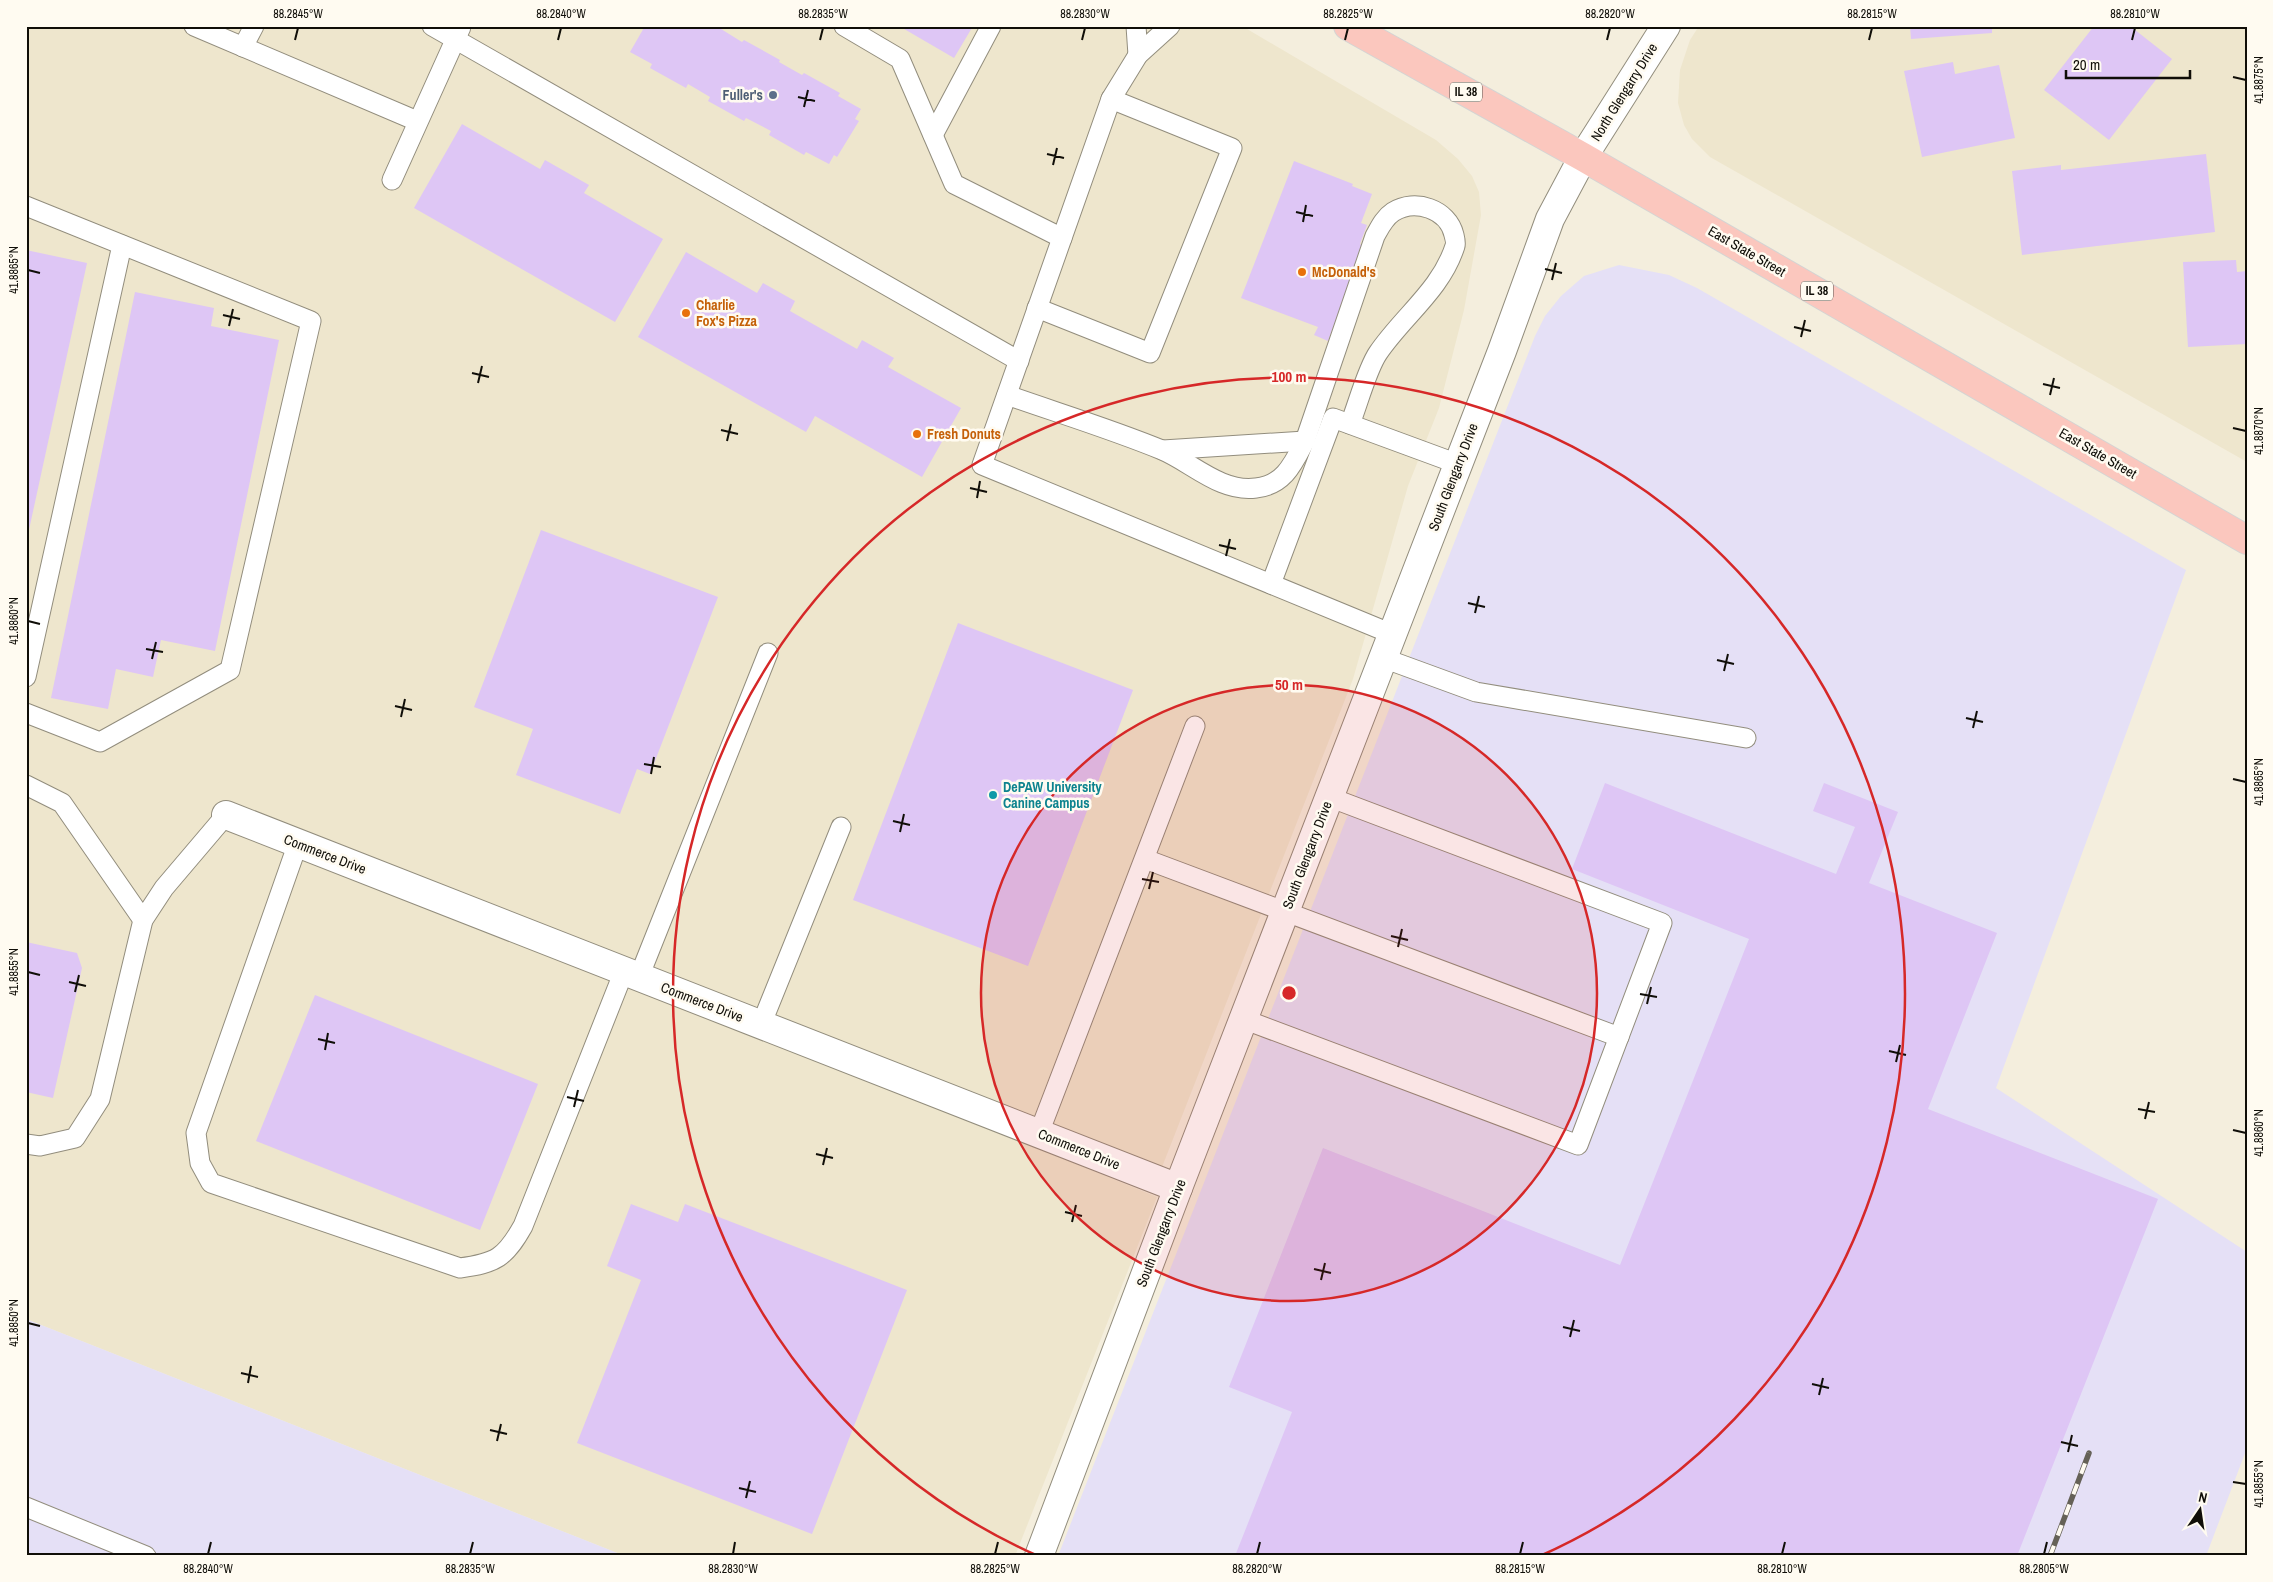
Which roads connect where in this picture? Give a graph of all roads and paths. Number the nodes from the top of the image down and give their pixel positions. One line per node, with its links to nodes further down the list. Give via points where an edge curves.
1 (194, 26): 11 (lane)
2 (254, 26): 11 (lane)
3 (432, 26): 10 (lane)
4 (844, 26): 15 (lane, via 900,59)
5 (991, 26): 15 (lane)
6 (1136, 26): 12 (lane)
7 (1170, 26): 12 (lane)
8 (1348, 26): 16 (main road, East State Street / IL 38)
9 (1666, 26): 16 (street, North Glengarry Drive)
10 (459, 32): 14 (lane); 22 (lane)
11 (243, 47): 14 (lane)
12 (1138, 55): 13 (lane)
13 (1111, 99): 19 (lane); 21 (lane, via 1232,148 1150,353)
14 (417, 121): 17 (lane)
15 (933, 135): 19 (lane, via 954,184)
16 (1583, 157): 27 (street, South Glengarry Drive, via 1550,219); 28 (main road, East State Street / IL 38)
17 (392, 180)
18 (26, 206): 20 (lane)
19 (1062, 238): 21 (lane)
20 (122, 245): 32 (lane); 33 (lane, via 311,322 230,670 100,742)
21 (1037, 308): 22 (lane)
22 (1019, 361): 23 (lane)
23 (1007, 395): 26 (lane); 29 (lane, via 982,465)
24 (1350, 424): 25 (lane, via 1377,354 1441,278 1456,244 1446,220 1424,206 1408,206 1393,212 1382,222); 27 (lane); 29 (lane, via 1332,418)
25 (1305, 441): 26 (lane); 26 (lane, via 1288,473 1267,486 1254,489 1223,483)
26 (1163, 450)
27 (1458, 464): 30 (street, South Glengarry Drive)
28 (2247, 540)
29 (1270, 584): 30 (lane)
30 (1388, 646): 35 (lane, via 1476,692); 37 (street, South Glengarry Drive)
31 (768, 653): 44 (lane)
32 (26, 677)
33 (26, 713)
34 (1195, 726): 41 (lane)
35 (1746, 738)
36 (26, 785): 43 (lane, via 62,803)
37 (1329, 798): 42 (street, South Glengarry Drive); 47 (lane, via 1662,923)
38 (226, 815): 40 (street, Commerce Drive); 43 (lane, via 164,888)
39 (841, 827): 46 (lane)
40 (298, 843): 44 (street, Commerce Drive); 44 (lane, via 196,1133 200,1163 211,1183 460,1268 485,1264 511,1248 523,1226)
41 (1145, 859): 42 (lane); 48 (lane)
42 (1286, 912): 45 (street, South Glengarry Drive); 47 (lane)
43 (143, 920): 49 (lane, via 100,1099 75,1138 40,1146)
44 (632, 974): 46 (street, Commerce Drive)
45 (1243, 1019): 47 (lane, via 1578,1145); 50 (street, South Glengarry Drive)
46 (762, 1025): 48 (street, Commerce Drive)
47 (1619, 1037)
48 (1039, 1133): 50 (street, Commerce Drive)
49 (26, 1144)
50 (1178, 1188): 53 (street, South Glengarry Drive)
51 (26, 1507): 52 (lane)
52 (146, 1556)
53 (1039, 1556)

